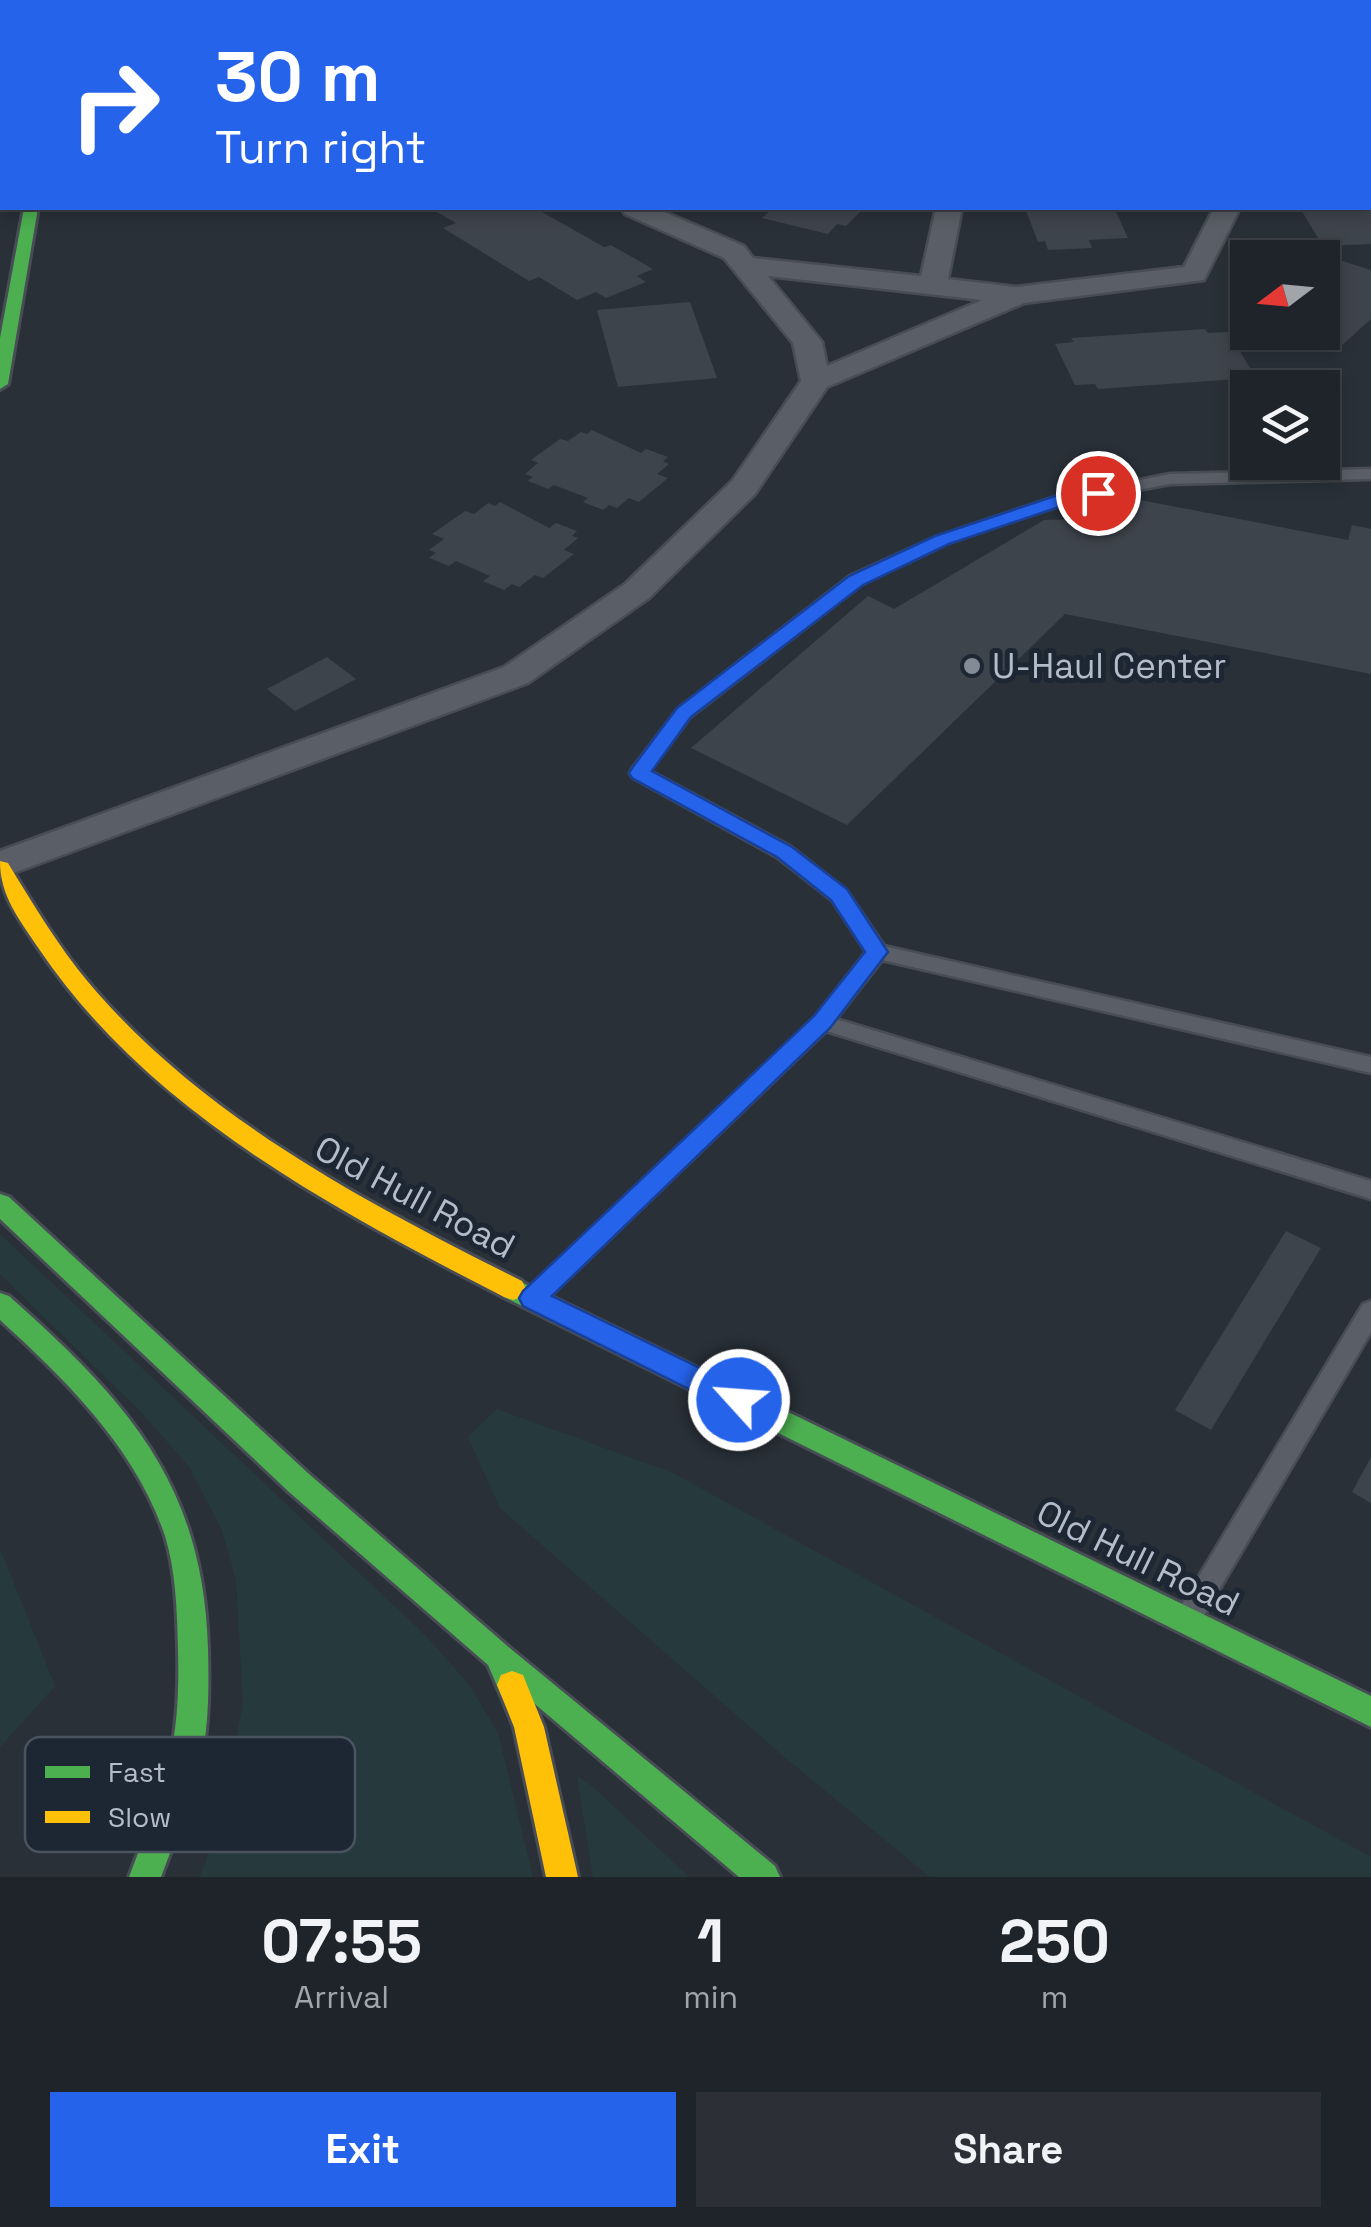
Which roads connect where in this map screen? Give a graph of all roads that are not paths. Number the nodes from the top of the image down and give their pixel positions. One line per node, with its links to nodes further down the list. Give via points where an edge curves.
1 (30, 210): 9 (main road)
2 (639, 210): 5 (street, via 734,252)
3 (949, 210): 6 (street)
4 (1226, 210): 7 (street, via 1194,274)
5 (744, 265): 6 (street); 8 (street, via 807,342)
6 (933, 286): 7 (street)
7 (1018, 295): 8 (street)
8 (816, 382): 11 (street, via 744,487 637,591 516,675)
9 (0, 384)
10 (1371, 474): 12 (lane, via 1170,478 1061,500 942,540 856,580 684,712 639,773 784,852 839,895)
11 (0, 866): 17 (main road, Old Hull Road, via 79,990 201,1107 297,1175)
12 (877, 952): 13 (lane); 14 (lane)
13 (822, 1022): 15 (lane); 17 (lane)
14 (1371, 1064)
15 (1371, 1190)
16 (0, 1204): 21 (main road, via 299,1483)
17 (532, 1298): 20 (main road, Old Hull Road)
18 (0, 1304): 23 (main road, via 41,1338 134,1450 172,1517 193,1600)
19 (1371, 1311): 20 (lane)
20 (1186, 1621): 22 (main road, Old Hull Road)
21 (499, 1655): 26 (main road, via 528,1727); 27 (main road)
22 (1371, 1712)
23 (188, 1737)
24 (153, 1852): 25 (main road)
25 (145, 1877)
26 (562, 1877)
27 (764, 1877)

